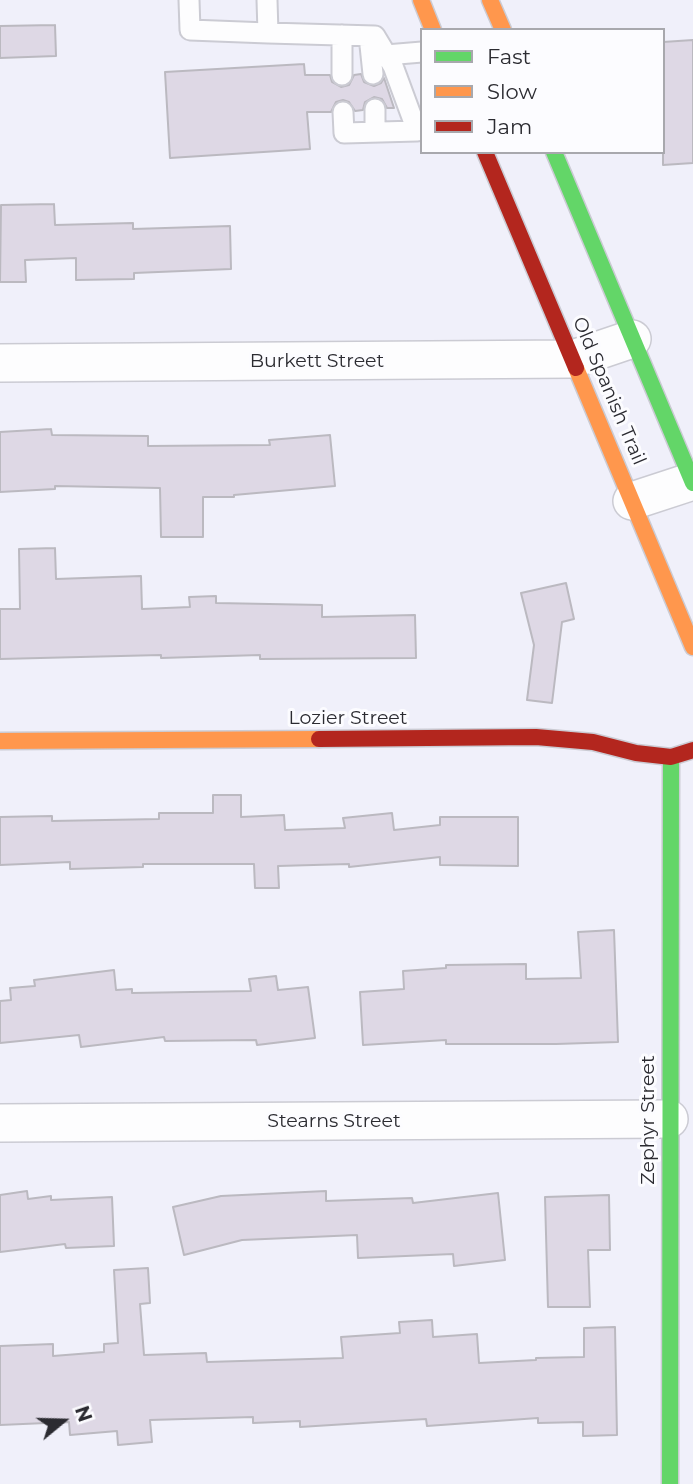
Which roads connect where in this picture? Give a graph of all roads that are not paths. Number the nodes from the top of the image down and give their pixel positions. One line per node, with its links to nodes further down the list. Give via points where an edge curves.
1 (189, 0): 7 (lane, via 190,30)
2 (267, 0): 7 (lane)
3 (421, 0): 5 (street)
4 (491, 0): 6 (street)
5 (432, 28)
6 (502, 28)
7 (268, 33): 8 (lane)
8 (342, 35): 9 (lane); 13 (lane)
9 (369, 36): 11 (lane, via 375,36); 12 (lane)
10 (420, 52): 11 (lane)
11 (386, 55): 16 (lane)
12 (373, 74)
13 (342, 75)
14 (374, 109): 17 (lane)
15 (344, 112): 17 (lane, via 344,133)
16 (419, 130): 17 (lane)
17 (375, 132)
18 (486, 154): 21 (street, Old Spanish Trail)
19 (555, 154): 20 (street)
20 (632, 339): 21 (street, Burkett Street); 23 (street)
21 (573, 359): 22 (street, Burkett Street); 24 (street, Old Spanish Trail)
22 (0, 363)
23 (693, 482): 24 (street)
24 (632, 501): 25 (street, Old Spanish Trail)
25 (693, 647)
26 (0, 741): 28 (street, Lozier Street, via 536,737)
27 (693, 750): 28 (street, Lozier Street)
28 (671, 757): 29 (street, Zephyr Street)
29 (669, 1119): 30 (street, Stearns Street); 31 (street, Zephyr Street)
30 (0, 1123)
31 (670, 1484)

